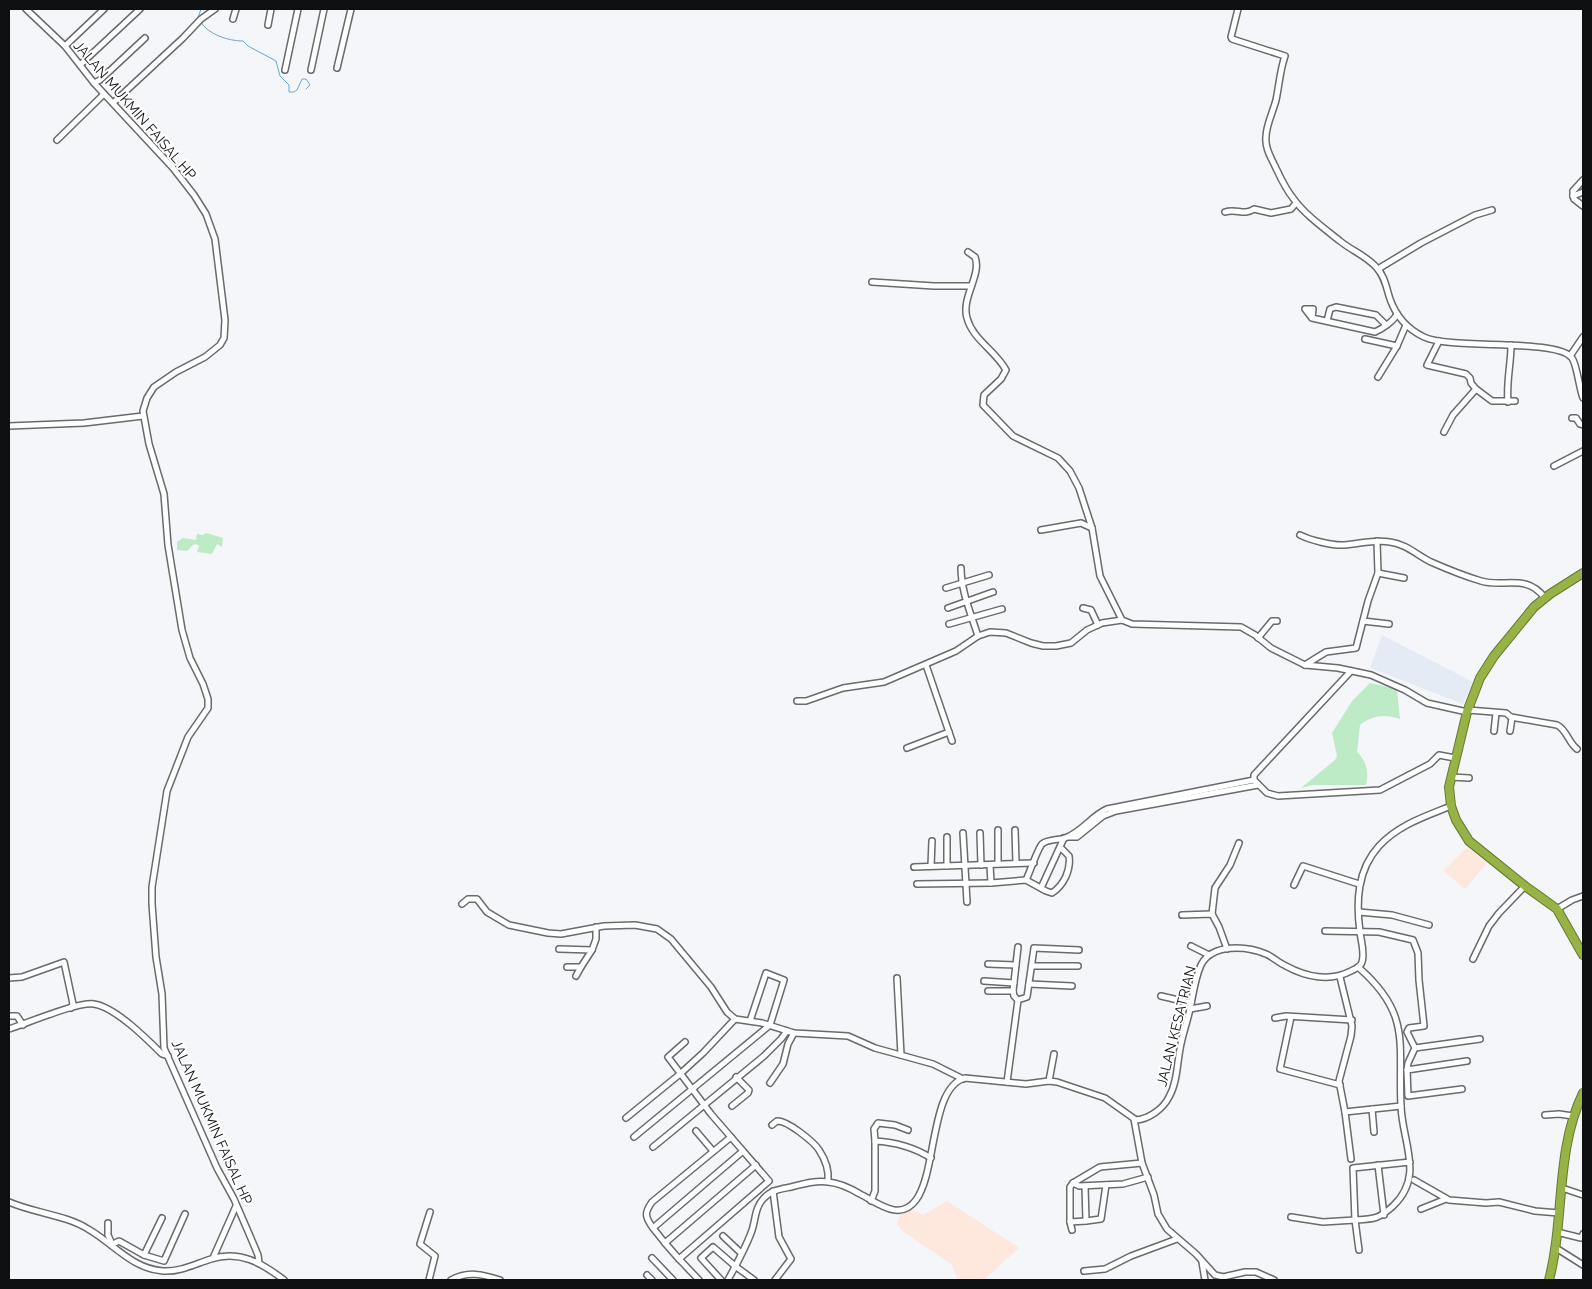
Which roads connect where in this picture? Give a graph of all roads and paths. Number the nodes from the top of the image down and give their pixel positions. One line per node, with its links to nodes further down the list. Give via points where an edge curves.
1 (26, 9): 14 (street, JALAN MUKMIN FAISAL HP)
2 (104, 9): 14 (street)
3 (140, 9): 15 (street)
4 (214, 9): 21 (street)
5 (236, 9): 11 (street)
6 (272, 9): 12 (street)
7 (298, 9): 17 (street)
8 (324, 9): 18 (street)
9 (351, 9): 16 (street)
10 (1238, 9): 26 (street, via 1232,39 1285,56 1266,140 1269,155)
11 (233, 19)
12 (268, 25)
13 (145, 38): 19 (street)
14 (65, 46): 15 (street, JALAN MUKMIN FAISAL HP)
15 (80, 65): 19 (street, JALAN MUKMIN FAISAL HP)
16 (337, 68)
17 (285, 70)
18 (311, 70)
19 (94, 83): 20 (street, JALAN MUKMIN FAISAL HP)
20 (104, 94): 21 (street, JALAN MUKMIN FAISAL HP); 22 (street)
21 (113, 103): 50 (street, JALAN MUKMIN FAISAL HP, via 173,168 206,214 216,239 225,320 224,338 220,345 154,387 144,405)
22 (57, 140)
23 (1583, 180): 25 (street, via 1573,191)
24 (1583, 192): 25 (street)
25 (1574, 196): 27 (street)
26 (1296, 203): 29 (street, via 1291,209 1271,213 1257,209 1247,213); 31 (street)
27 (1583, 206)
28 (1492, 210): 31 (street, via 1421,242)
29 (1225, 212)
30 (968, 252): 33 (street, via 976,261)
31 (1378, 269): 34 (street)
32 (872, 282): 33 (street)
33 (970, 286): 57 (street, via 966,311 971,329 1006,370 984,395 983,405 1013,436 1052,454 1065,464 1079,488)
34 (1396, 314): 37 (street); 38 (street)
35 (1312, 318): 36 (street)
36 (1327, 321): 37 (street, via 1375,332); 37 (street, via 1330,309 1336,307 1376,315)
37 (1386, 325)
38 (1406, 326): 41 (street, via 1421,336); 43 (street)
39 (1583, 337): 44 (street)
40 (1365, 339): 43 (street)
41 (1439, 341): 42 (street); 46 (street, via 1427,365 1466,374)
42 (1511, 345): 44 (street, via 1554,350); 48 (street)
43 (1397, 346): 45 (street)
44 (1570, 356): 47 (street, via 1574,360)
45 (1378, 377)
46 (1476, 389): 48 (street, via 1492,401); 54 (street, via 1453,415)
47 (1583, 398)
48 (1508, 402): 49 (street)
49 (1515, 402)
50 (144, 416): 53 (street, via 84,423); 186 (street, JALAN MUKMIN FAISAL HP, via 164,494 168,545 182,630 208,699 208,708 185,743 167,791 152,887 156,957 163,1003 163,1041)
51 (1572, 418): 52 (street)
52 (1583, 425)
53 (9, 426)
54 (1444, 432)
55 (1583, 451): 56 (street)
56 (1554, 466)
57 (1092, 528): 58 (street, via 1081,523); 75 (street, via 1100,576)
58 (1041, 530)
59 (1300, 536): 60 (street, via 1340,545)
60 (1377, 540): 62 (street); 69 (street, via 1402,545 1482,582 1512,582 1534,587)
61 (961, 568): 66 (street)
62 (1378, 573): 65 (street); 77 (street)
63 (1583, 574): 69 (highway)
64 (989, 575): 66 (street)
65 (1404, 578)
66 (963, 584): 67 (street); 70 (street)
67 (946, 588)
68 (993, 592): 70 (street)
69 (1545, 598): 87 (highway, via 1517,626 1494,656 1480,678)
70 (967, 600): 71 (street); 74 (street)
71 (948, 608)
72 (1083, 608): 80 (street, via 1091,610)
73 (1002, 609): 74 (street)
74 (972, 617): 78 (street); 81 (street)
75 (1122, 620): 80 (street); 82 (street, via 1139,624 1235,626)
76 (1277, 621): 82 (street, via 1272,621)
77 (1363, 621): 79 (street); 84 (street, via 1356,648 1326,652)
78 (949, 624)
79 (1389, 624)
80 (1098, 625): 81 (street, via 1070,643 1056,646 1042,646 999,631)
81 (978, 636): 83 (street, via 956,652)
82 (1258, 638): 84 (street)
83 (926, 664): 86 (street, via 884,682 843,688); 91 (street)
84 (1305, 665): 85 (street)
85 (1351, 671): 87 (street, via 1382,679 1433,705); 99 (street, via 1254,775)
86 (797, 701)
87 (1468, 711): 88 (street); 96 (highway)
88 (1496, 713): 89 (street, via 1506,713); 92 (street)
89 (1511, 717): 90 (street); 95 (street, via 1561,727)
90 (1510, 731)
91 (948, 732): 93 (street); 94 (street)
92 (1494, 732)
93 (952, 742)
94 (907, 748)
95 (1577, 749)
96 (1455, 758): 97 (highway); 100 (street, via 1439,755 1416,772 1372,792 1274,796)
97 (1451, 777): 98 (street); 101 (highway)
98 (1469, 778)
99 (1254, 780): 100 (street); 107 (street, via 1107,809)
100 (1258, 785): 107 (street, via 1116,811 1103,816 1077,837)
101 (1451, 806): 124 (street, via 1408,824 1388,837 1372,854); 126 (highway, via 1469,841)
102 (998, 830): 112 (street)
103 (1015, 830): 111 (street)
104 (963, 833): 118 (street)
105 (980, 833): 114 (street)
106 (946, 837): 117 (street)
107 (1066, 838): 110 (street); 113 (street, via 1042,844)
108 (932, 841): 116 (street)
109 (1238, 843): 133 (street, via 1230,865 1215,888)
110 (1061, 848): 127 (street); 127 (street, via 1070,861 1064,880 1052,892)
111 (1016, 863): 112 (street); 113 (street)
112 (998, 864): 115 (street)
113 (1034, 864): 120 (street)
114 (981, 865): 115 (street); 118 (street)
115 (990, 865): 121 (street)
116 (931, 866): 117 (street); 119 (street)
117 (947, 866): 118 (street)
118 (965, 866): 122 (street)
119 (914, 867)
120 (1026, 880): 121 (street); 127 (street)
121 (991, 882): 122 (street)
122 (966, 883): 123 (street); 129 (street)
123 (917, 884)
124 (1359, 884): 125 (street, via 1303,866); 132 (street)
125 (1294, 885)
126 (1525, 886): 131 (highway); 147 (street, via 1489,926)
127 (1041, 888)
128 (1583, 896): 131 (street)
129 (967, 902)
130 (462, 904): 136 (street, via 468,899 477,900 484,909 510,925 548,934)
131 (1557, 909): 146 (highway)
132 (1359, 912): 135 (street, via 1392,915); 138 (street)
133 (1212, 914): 134 (street); 142 (street)
134 (1182, 916)
135 (1428, 925)
136 (596, 927): 143 (street); 173 (street, via 643,925 661,930)
137 (1325, 931): 138 (street)
138 (1360, 931): 154 (street, via 1362,960); 183 (street, via 1413,940 1418,953 1424,1026 1409,1028 1407,1032)
139 (1191, 946): 145 (street)
140 (1018, 947): 149 (street)
141 (558, 949): 143 (street)
142 (1227, 949): 145 (street, JALAN KESATRIAN); 156 (street, JALAN KESATRIAN, via 1261,953 1306,975)
143 (592, 950): 153 (street)
144 (1078, 950): 150 (street, via 1034,948)
145 (1209, 955): 167 (street, JALAN KESATRIAN, via 1199,971)
146 (1583, 955)
147 (1473, 959)
148 (988, 964): 149 (street)
149 (1016, 965): 160 (street)
150 (1032, 966): 151 (street); 161 (street)
151 (1078, 966)
152 (567, 967): 153 (street)
153 (582, 967): 155 (street)
154 (1358, 967): 156 (street); 201 (street, via 1381,990 1394,1013 1401,1039)
155 (576, 976)
156 (1340, 977): 174 (street)
157 (9, 978): 169 (street, via 22,977 64,962 73,1004)
158 (897, 978): 184 (street)
159 (984, 982): 160 (street)
160 (1014, 983): 164 (street)
161 (1029, 984): 162 (street); 166 (street, via 1027,996)
162 (1072, 986)
163 (988, 991): 164 (street)
164 (1013, 991): 166 (street)
165 (1161, 996): 167 (street)
166 (1018, 1000): 193 (street)
167 (1191, 1006): 168 (street); 207 (street, JALAN KESATRIAN, via 1171,1094 1155,1112 1142,1119)
168 (1207, 1006)
169 (71, 1008): 176 (street); 186 (street, via 90,1004 103,1007 124,1019)
170 (9, 1016): 176 (street, via 17,1016)
171 (1291, 1017): 172 (street); 174 (street); 195 (street, via 1280,1069)
172 (1275, 1018)
173 (735, 1020): 175 (street); 189 (street)
174 (1352, 1020): 195 (street, via 1352,1036)
175 (750, 1021): 177 (street); 177 (street, via 766,973 784,980)
176 (24, 1024): 178 (street)
177 (770, 1025): 179 (street); 197 (street)
178 (9, 1029)
179 (787, 1030): 180 (street); 190 (street, via 773,1048)
180 (794, 1033): 184 (street, via 844,1035 875,1048); 194 (street, via 783,1064)
181 (1480, 1039): 183 (street)
182 (685, 1042): 189 (street, via 668,1057)
183 (1415, 1048): 188 (street)
184 (901, 1054): 191 (street, via 933,1064)
185 (1054, 1054): 192 (street)
186 (168, 1056): 236 (street, JALAN MUKMIN FAISAL HP)
187 (1467, 1061): 188 (street)
188 (1407, 1070): 196 (street, via 1408,1096)
189 (680, 1074): 197 (street); 206 (street)
190 (736, 1077): 199 (street); 200 (street, via 749,1090)
191 (963, 1079): 193 (street); 218 (street, via 950,1087 936,1127)
192 (1049, 1081): 193 (street); 207 (street, via 1101,1096)
193 (1007, 1082)
194 (770, 1083)
195 (1340, 1085): 203 (street)
196 (1462, 1089)
197 (692, 1090): 199 (street); 212 (street)
198 (1583, 1093): 205 (highway)
199 (703, 1104): 213 (street); 215 (street)
200 (732, 1106)
201 (1400, 1106): 202 (street); 220 (street)
202 (1372, 1108): 203 (street); 211 (street)
203 (1345, 1112): 219 (street)
204 (1545, 1115): 205 (street)
205 (1573, 1116): 230 (highway)
206 (626, 1118)
207 (1134, 1119): 221 (street)
208 (772, 1125): 226 (street, via 777,1121 785,1122 818,1148 827,1168)
209 (908, 1130): 214 (street, via 878,1124 874,1129)
210 (696, 1131): 216 (street)
211 (1374, 1132)
212 (634, 1137)
213 (731, 1137): 216 (street); 217 (street)
214 (875, 1141): 218 (street, via 901,1146); 234 (street, via 875,1191)
215 (653, 1147)
216 (713, 1151): 248 (street, via 652,1202 645,1211)
217 (743, 1151): 222 (street); 248 (street)
218 (931, 1158): 234 (street, via 921,1192 910,1207 894,1211)
219 (1350, 1160)
220 (1410, 1162): 223 (street); 241 (street, via 1406,1191)
221 (1142, 1163): 224 (street); 227 (street, via 1100,1167)
222 (756, 1165): 254 (street); 262 (street, via 768,1181)
223 (1378, 1165): 241 (street); 244 (street, via 1352,1169)
224 (1148, 1177): 228 (street); 253 (street, via 1162,1222)
225 (1414, 1180): 233 (street)
226 (828, 1181): 231 (street); 234 (street, via 845,1186)
227 (1073, 1183): 229 (street); 246 (street, via 1070,1187)
228 (1106, 1185): 229 (street); 245 (street, via 1101,1219)
229 (1085, 1186): 245 (street)
230 (1562, 1188): 232 (street); 239 (highway)
231 (773, 1191): 258 (street, via 758,1204 752,1230); 279 (street, via 779,1237 791,1260)
232 (1583, 1195)
233 (1446, 1199): 237 (street); 239 (street, via 1502,1202 1540,1212)
234 (871, 1201)
235 (9, 1202): 255 (street, via 63,1218)
236 (236, 1206): 260 (street); 263 (street, JALAN MUKMIN FAISAL HP, via 257,1251)
237 (1421, 1209)
238 (430, 1212): 269 (street, via 420,1244 435,1256)
239 (1559, 1213): 250 (highway)
240 (185, 1214): 259 (street, via 164,1262)
241 (1384, 1215): 244 (street)
242 (1291, 1217): 244 (street, via 1323,1222)
243 (162, 1218): 259 (street)
244 (1356, 1220): 257 (street)
245 (1086, 1221): 246 (street)
246 (1070, 1222): 249 (street)
247 (108, 1223): 255 (street)
248 (653, 1228): 254 (street)
249 (1072, 1230)
250 (1557, 1232): 251 (street, via 1581,1238); 256 (highway)
251 (1583, 1234)
252 (723, 1236): 258 (street)
253 (1177, 1239): 264 (street); 267 (street, via 1105,1269)
254 (665, 1243): 262 (street)
255 (112, 1245): 259 (street, via 120,1241); 260 (street, via 129,1260 153,1270 178,1270)
256 (1556, 1248): 265 (street); 282 (highway)
257 (1358, 1250)
258 (741, 1253): 266 (street)
259 (144, 1255)
260 (213, 1258): 263 (street, via 237,1257)
261 (652, 1258): 274 (street)
262 (679, 1259): 275 (street)
263 (258, 1262): 268 (street)
264 (1202, 1262): 280 (street); 281 (street, via 1220,1277 1251,1271)
265 (1583, 1265)
266 (735, 1266): 276 (street, via 713,1247 701,1258); 277 (street); 278 (street)
267 (1084, 1271)
268 (284, 1280)
269 (430, 1280)
270 (450, 1280): 271 (street, via 474,1274)
271 (500, 1280)
272 (647, 1280): 273 (street, via 648,1275)
273 (652, 1280)
274 (673, 1280)
275 (699, 1280)
276 (721, 1280)
277 (728, 1280)
278 (754, 1280)
279 (775, 1280)
280 (1205, 1280)
281 (1274, 1280)
282 (1549, 1280)

